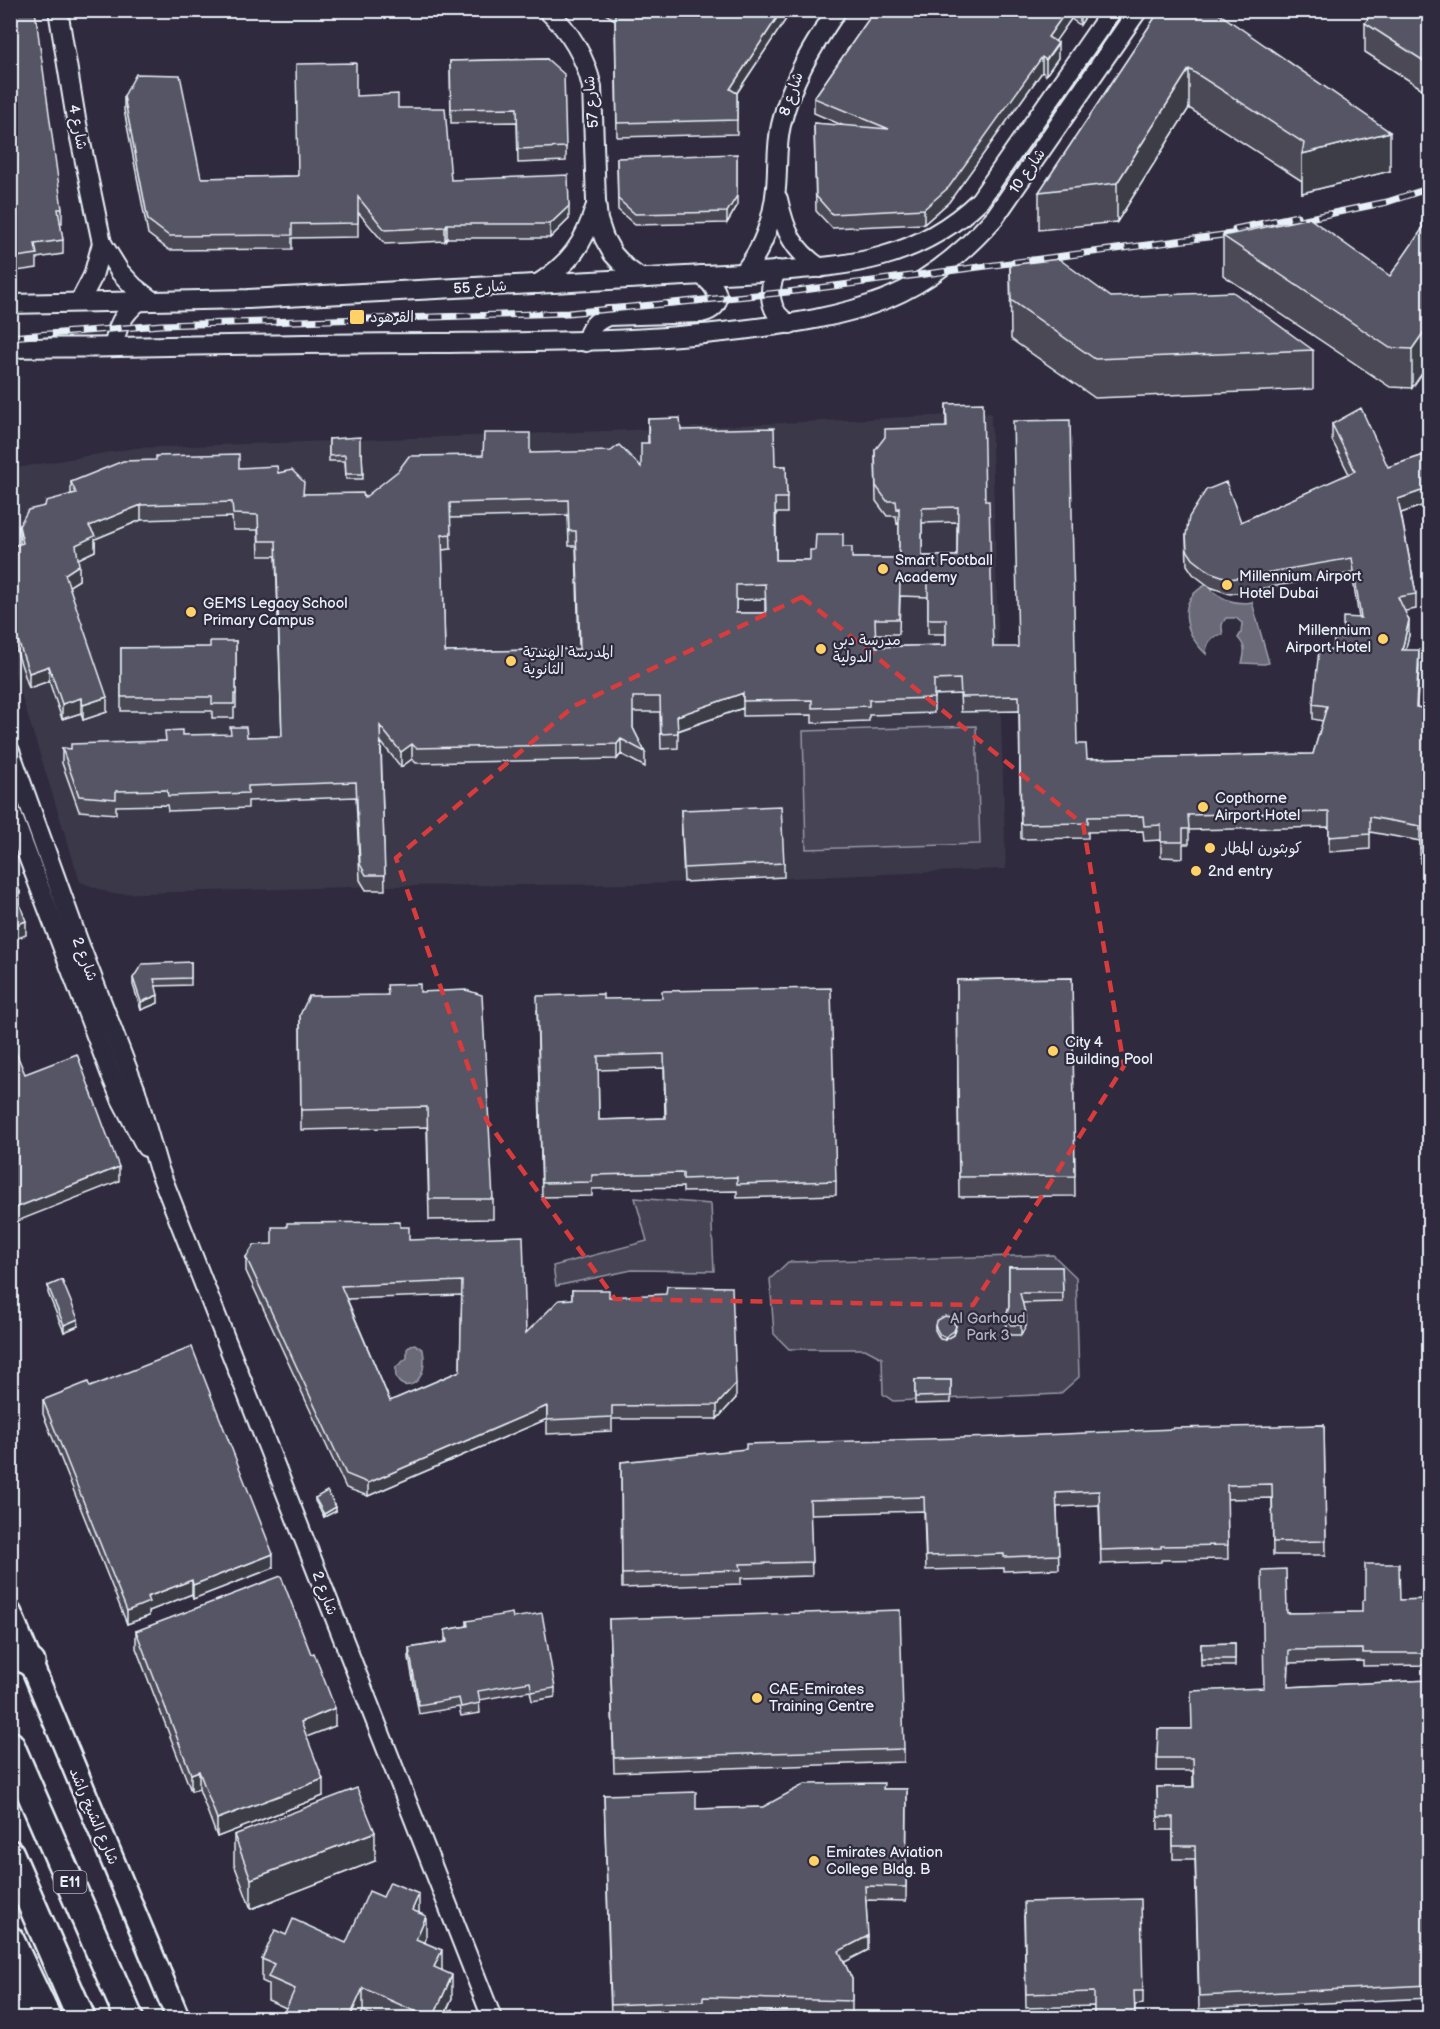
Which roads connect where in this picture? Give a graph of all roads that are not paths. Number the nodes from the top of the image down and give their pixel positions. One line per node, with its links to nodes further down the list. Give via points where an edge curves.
1 (58, 10): 9 (street, شارع 4)
2 (547, 10): 7 (street, شارع 57, via 579,50 592,87)
3 (837, 10): 6 (street, شارع 8, via 804,60 787,101 780,127)
4 (1112, 10): 8 (street, شارع 10, via 996,180 963,218)
5 (1138, 10): 19 (street, شارع 10, via 995,217 952,261 886,299)
6 (776, 188): 10 (street, شارع 8, via 787,234 807,259); 12 (street, شارع 8, via 768,233)
7 (596, 206): 14 (street, شارع 57, via 604,238 613,254); 15 (street, شارع 57, via 583,242 555,273)
8 (942, 232): 10 (street, شارع 55, via 891,254)
9 (102, 243): 16 (street, شارع 4, via 93,276); 17 (street, شارع 4)
10 (820, 268): 11 (street, شارع 55)
11 (777, 270): 12 (street, شارع 55); 19 (street, via 772,280 771,302 783,321)
12 (744, 272): 13 (street, شارع 55)
13 (701, 275): 14 (street, شارع 55); 20 (street, via 717,292 714,307 708,312 608,316 592,325)
14 (640, 278): 15 (street, شارع 55)
15 (537, 284): 17 (street, شارع 55)
16 (80, 301): 17 (street, شارع 55); 18 (street, شارع 55)
17 (145, 301): 21 (street, via 128,309 115,334)
18 (10, 304)
19 (790, 324): 20 (street, via 681,337)
20 (586, 342): 21 (street)
21 (114, 347): 22 (street)
22 (10, 348)
23 (10, 752): 25 (street, شارع 2, via 145,1115)
24 (10, 809): 25 (street, شارع 2, via 111,1076)
25 (158, 1167): 37 (street, شارع 2)
26 (10, 1613): 27 (main road, شارع الشيخ راشد)
27 (21, 1655): 36 (main road, شارع الشيخ راشد)
28 (10, 1745): 35 (highway, E11)
29 (10, 1854): 34 (highway)
30 (10, 1940): 33 (highway)
31 (10, 1990): 32 (highway)
32 (22, 2019)
33 (47, 2019)
34 (81, 2019)
35 (129, 2019)
36 (178, 2019)
37 (492, 2019)

